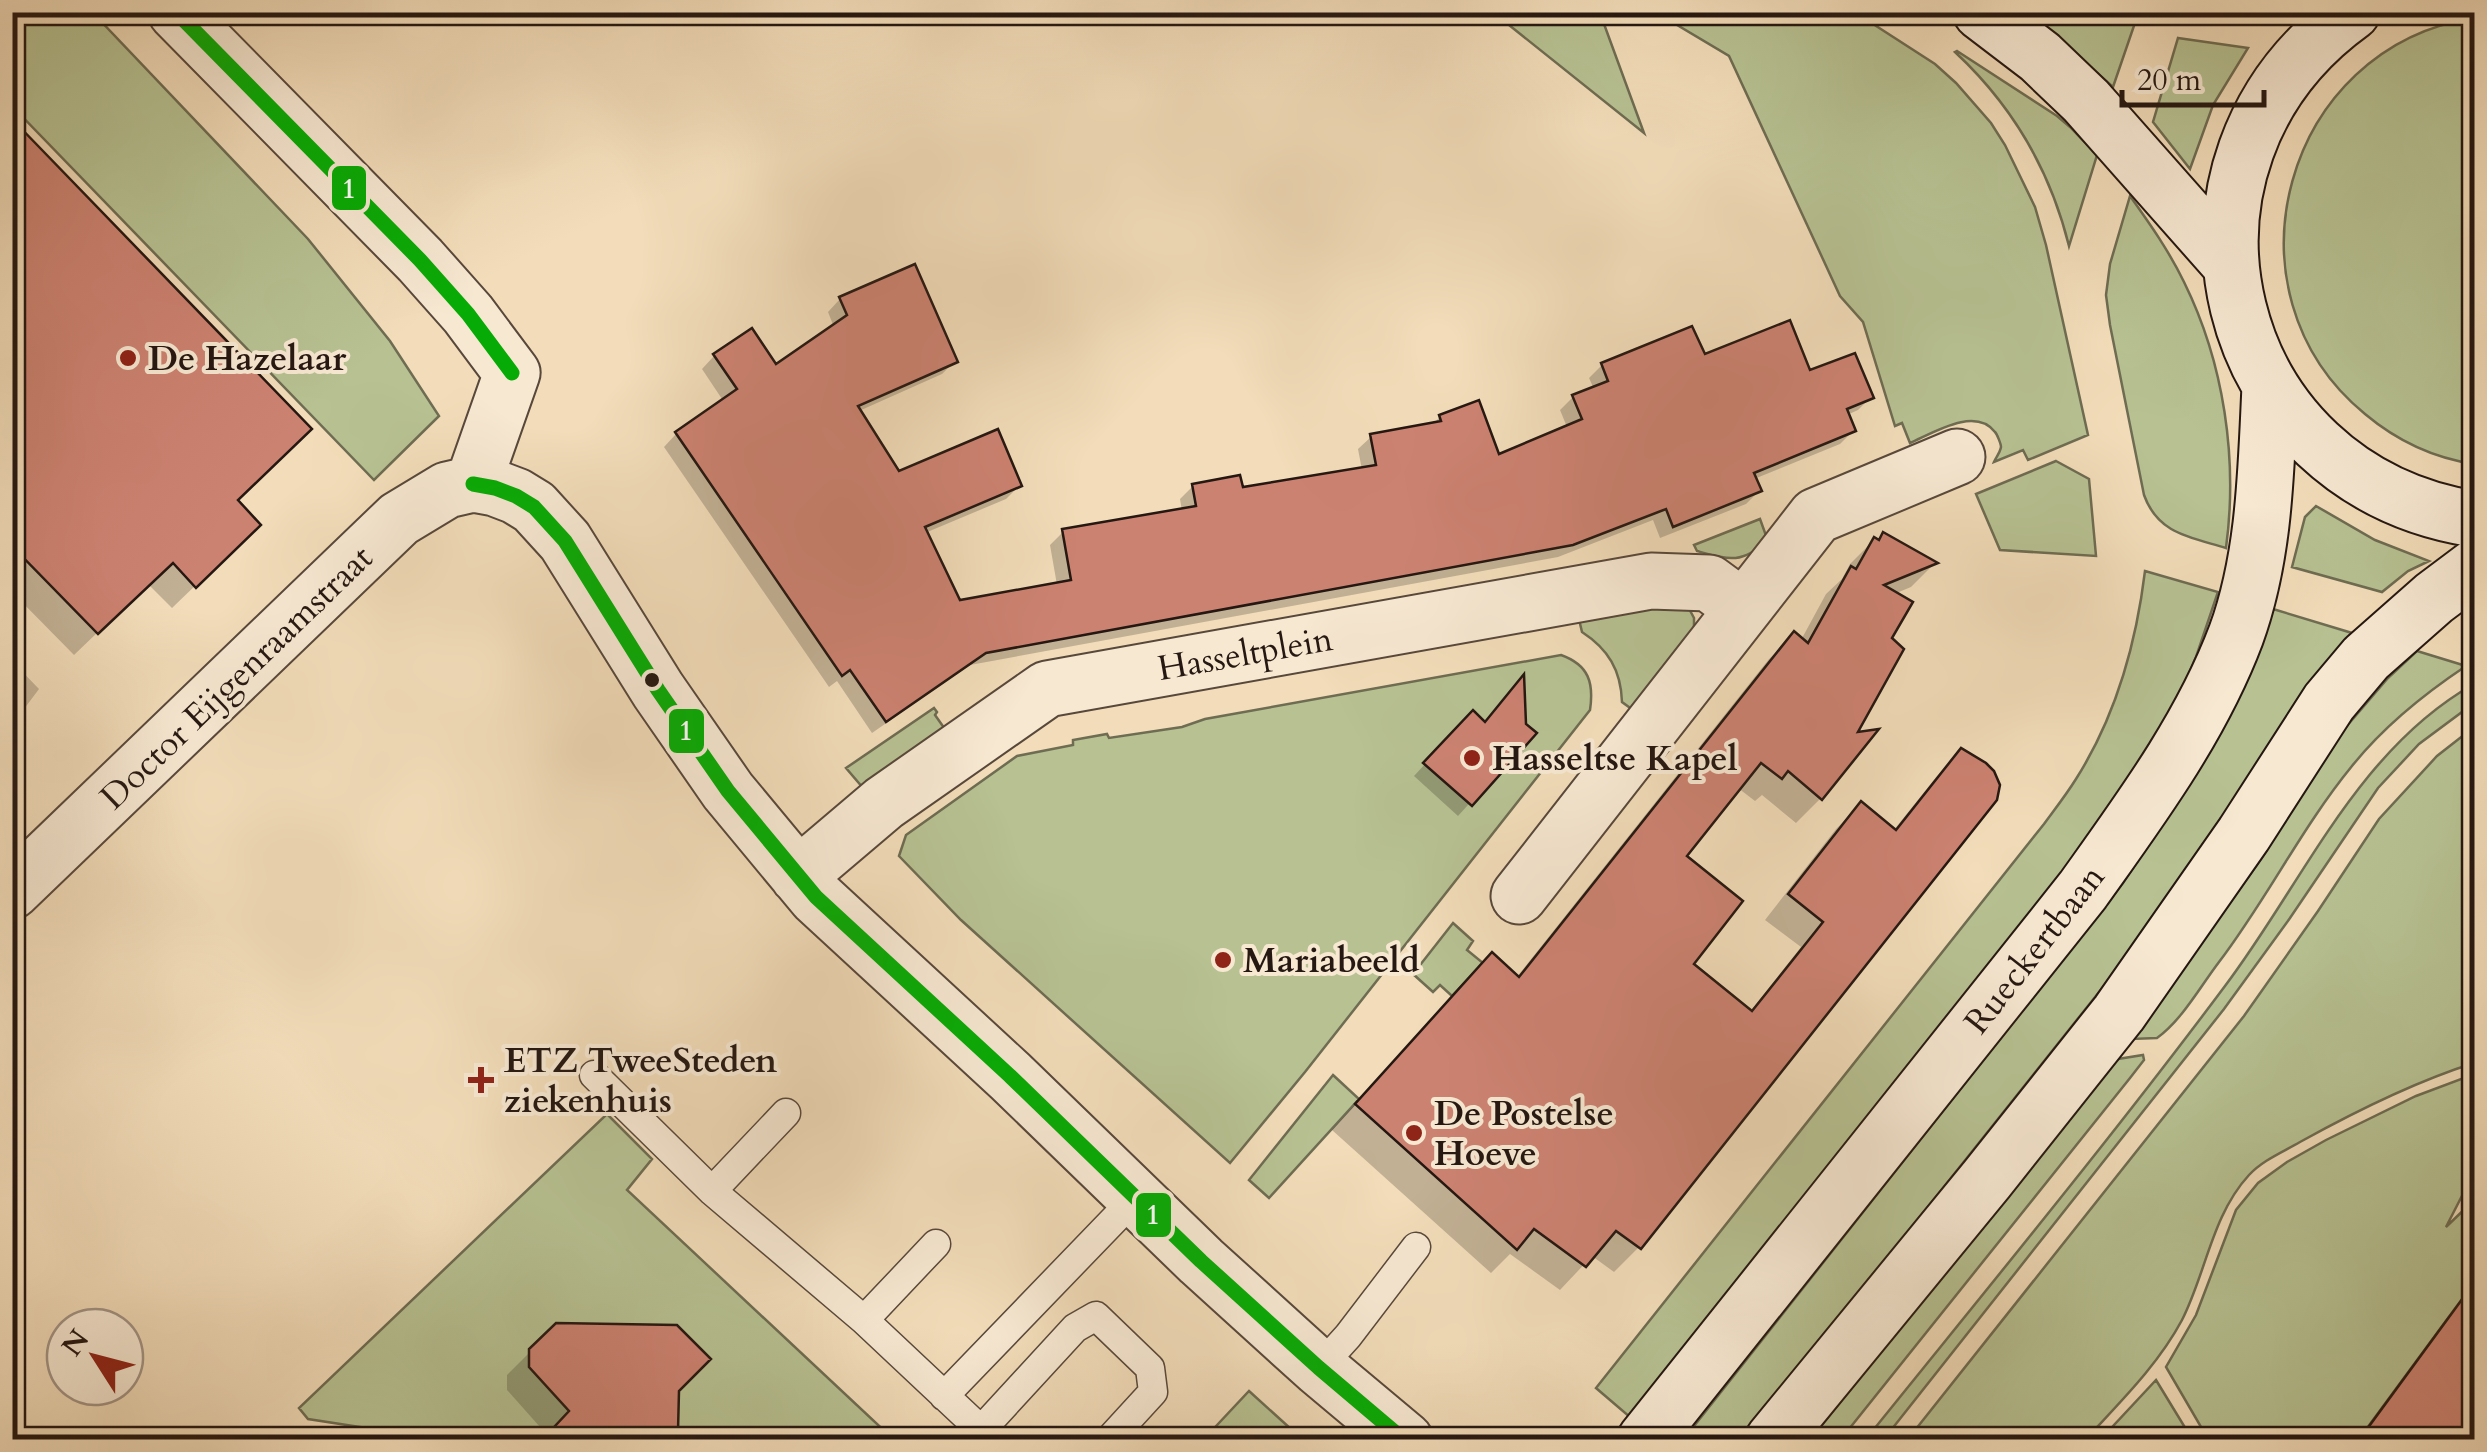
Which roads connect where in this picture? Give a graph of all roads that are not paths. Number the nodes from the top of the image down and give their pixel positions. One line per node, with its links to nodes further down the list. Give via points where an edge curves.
1 (176, 12): 7 (street, via 420,260 512,373)
2 (1981, 12): 4 (street, via 2086,100)
3 (2352, 12): 4 (street, via 2296,62 2266,107 2236,184)
4 (2231, 264): 5 (street, via 2244,328)
5 (2270, 386): 8 (street, via 2305,433 2365,481 2418,506); 26 (street, Rueckertbaan, via 2253,570 2236,634 2202,709 2082,890)
6 (1957, 457): 10 (street, via 1816,516)
7 (473, 484): 11 (street, via 534,507 566,541 658,690); 12 (street, Doctor Eijgenraamstraat, via 447,490 399,520)
8 (2474, 519)
9 (2474, 568): 27 (street, via 2366,658 2329,702 2118,1013)
10 (1744, 608): 11 (street, Hasseltplein, via 1708,584 1651,580 1047,689 884,803); 13 (street)
11 (798, 876): 17 (street)
12 (12, 891)
13 (1519, 896)
14 (594, 1075): 16 (lane)
15 (786, 1113): 16 (lane)
16 (712, 1191): 20 (lane)
17 (1136, 1197): 21 (street); 22 (lane)
18 (936, 1244): 20 (lane)
19 (1416, 1247): 21 (lane)
20 (864, 1320): 22 (lane)
21 (1320, 1368): 25 (street)
22 (944, 1396): 23 (lane)
23 (976, 1434): 24 (lane, via 1075,1328 1096,1316 1150,1368 1153,1392)
24 (1109, 1440)
25 (1405, 1440)
26 (1645, 1440)
27 (1773, 1440)

